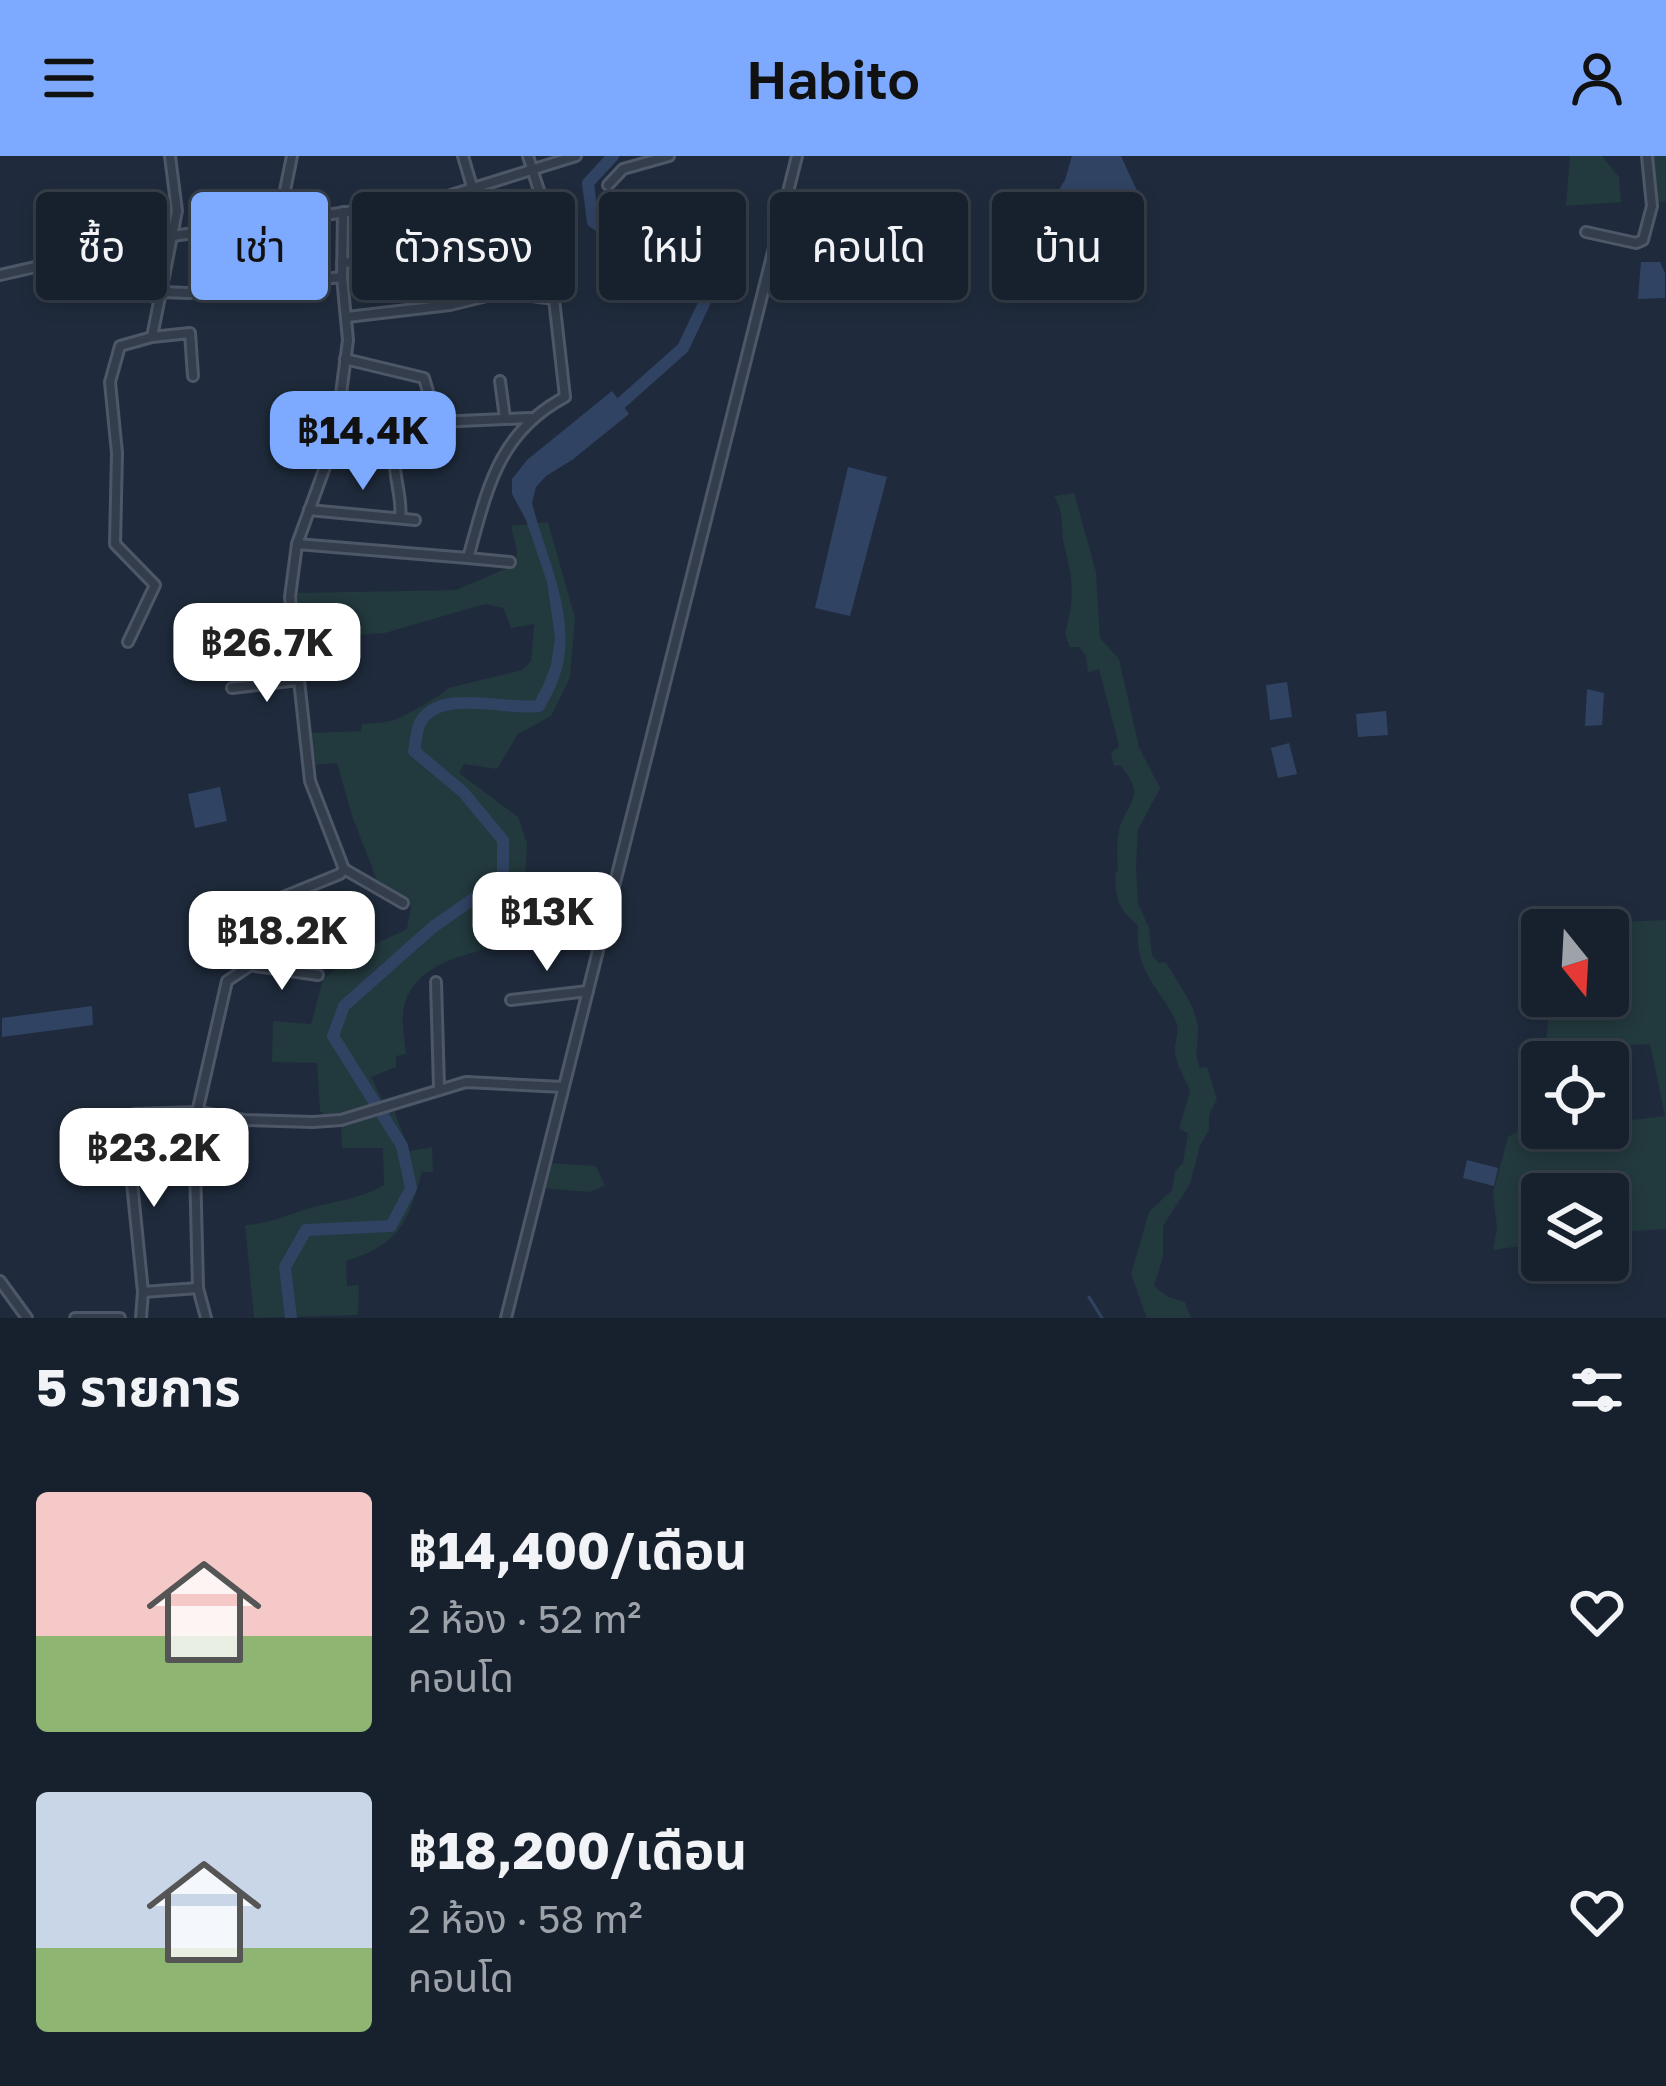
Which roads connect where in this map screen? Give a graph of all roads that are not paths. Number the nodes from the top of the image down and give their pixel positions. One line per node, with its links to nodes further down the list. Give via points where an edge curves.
1 (170, 156): 18 (street)
2 (292, 156): 12 (street)
3 (463, 156): 11 (street)
4 (528, 156): 9 (street)
5 (576, 156): 9 (street)
6 (669, 156): 10 (street, via 622,169)
7 (797, 156): 50 (street)
8 (1647, 156): 16 (street, via 1652,206 1643,240)
9 (533, 170): 11 (street); 13 (street)
10 (608, 185)
11 (472, 191): 14 (street)
12 (284, 192)
13 (539, 192)
14 (343, 212): 15 (street); 21 (street)
15 (328, 214)
16 (1586, 232)
17 (191, 233): 18 (street)
18 (172, 236): 19 (street); 22 (street)
19 (167, 261)
20 (352, 261): 21 (street)
21 (342, 262): 23 (street)
22 (0, 275)
23 (342, 277): 24 (street); 28 (street)
24 (167, 292)
25 (159, 300): 29 (street)
26 (470, 300): 28 (street)
27 (554, 300): 34 (street, via 565,397)
28 (347, 317): 30 (street)
29 (152, 337): 31 (street, via 190,333); 42 (street, via 120,346 110,382 115,544 155,585)
30 (345, 359): 33 (street, via 424,378 437,422); 35 (street)
31 (193, 376)
32 (500, 381): 33 (street)
33 (505, 418): 34 (street)
34 (531, 418): 40 (street, via 487,485)
35 (333, 445): 36 (street); 37 (street, via 394,456)
36 (308, 510): 37 (street); 39 (street)
37 (400, 518): 38 (street)
38 (415, 520)
39 (297, 544): 40 (street); 43 (street, via 290,596)
40 (468, 558): 41 (street)
41 (510, 562)
42 (128, 642)
43 (298, 680): 44 (street); 45 (street, via 310,781)
44 (232, 688)
45 (344, 869): 46 (street); 47 (street, via 257,910)
46 (403, 903)
47 (254, 966): 48 (street); 54 (street, via 227,981)
48 (318, 974)
49 (436, 982): 52 (street)
50 (588, 991): 51 (street); 53 (street)
51 (511, 1000)
52 (440, 1087): 53 (street); 54 (street, via 341,1120)
53 (563, 1088): 63 (street)
54 (199, 1112): 56 (street); 57 (street, via 134,1114 126,1123)
55 (0, 1281): 59 (street)
56 (198, 1288): 57 (street); 62 (street)
57 (142, 1292): 58 (street)
58 (140, 1316): 61 (street)
59 (27, 1318)
60 (74, 1318): 61 (street)
61 (121, 1318)
62 (206, 1318)
63 (506, 1318)

